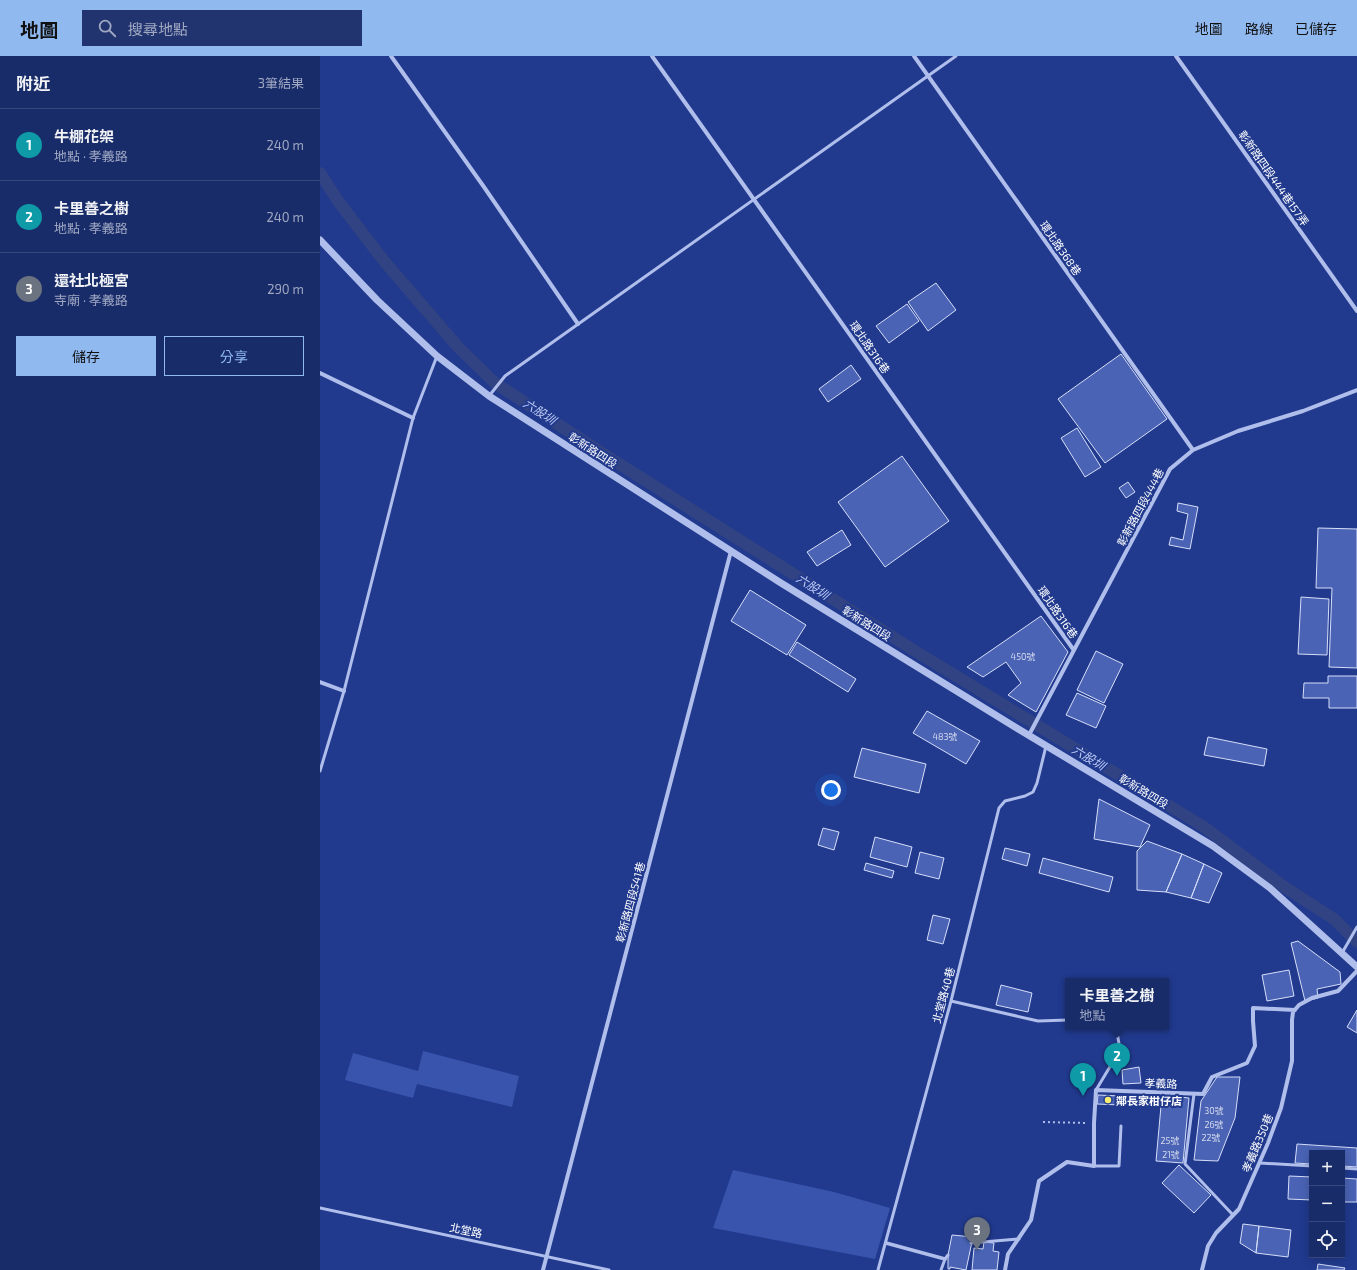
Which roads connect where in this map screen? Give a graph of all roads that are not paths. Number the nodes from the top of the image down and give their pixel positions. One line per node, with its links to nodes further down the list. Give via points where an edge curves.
1 (390, 56): 10 (street)
2 (652, 56): 7 (street, 環北路316巷)
3 (914, 56): 6 (street, 環北路368巷)
4 (956, 56): 6 (lane)
5 (1176, 56): 9 (street, 彰新路四段444巷157弄)
6 (929, 76): 7 (lane); 16 (street, 環北路368巷)
7 (754, 200): 10 (lane); 18 (street, 環北路316巷)
8 (320, 240): 11 (street, 彰新路四段, via 377,300)
9 (1357, 311)
10 (578, 324): 14 (lane, via 506,376)
11 (437, 356): 14 (street, 彰新路四段); 15 (lane)
12 (320, 373): 15 (street)
13 (1357, 390): 16 (street, 彰新路四段444巷, via 1304,411 1238,431)
14 (489, 396): 17 (street, 彰新路四段)
15 (413, 418): 20 (lane)
16 (1193, 450): 18 (street, 彰新路四段444巷, via 1170,469)
17 (731, 551): 21 (street, 彰新路四段); 46 (street, 彰新路四段541巷)
18 (1074, 649): 21 (street, 彰新路四段444巷)
19 (320, 682): 20 (street)
20 (344, 690): 23 (lane)
21 (1029, 735): 22 (street, 彰新路四段)
22 (1046, 745): 25 (street, 彰新路四段, via 1213,846 1270,888); 28 (lane, 北堂路40巷, via 1033,792 1005,801 999,808)
23 (320, 771)
24 (1356, 929): 25 (lane)
25 (1342, 953): 26 (street, 彰新路四段)
26 (1357, 967)
27 (1357, 971): 29 (street, via 1338,990 1312,998)
28 (951, 1000): 30 (lane, via 1038,1021); 43 (lane, 北堂路40巷)
29 (1294, 1010): 33 (street, via 1253,1008 1255,1046 1247,1062 1212,1077 1203,1094); 35 (street, 孝義路350巷, via 1292,1061 1282,1108)
30 (1065, 1020)
31 (1115, 1030): 32 (lane, via 1120,1050)
32 (1096, 1090): 33 (street, 孝義路); 36 (street)
33 (1194, 1094): 41 (lane, via 1185,1164)
34 (1121, 1126): 36 (lane, via 1119,1166)
35 (1260, 1162): 37 (lane); 41 (street, 孝義路350巷, via 1239,1209)
36 (1094, 1166): 42 (street, via 1067,1162 1040,1181 1031,1220)
37 (1309, 1166)
38 (1345, 1168): 39 (lane)
39 (1357, 1169)
40 (320, 1208): 46 (lane, 北堂路)
41 (1233, 1215): 53 (street, 孝義路350巷, via 1208,1246)
42 (1019, 1238): 44 (lane); 52 (street, via 1008,1254)
43 (886, 1243): 47 (street); 50 (lane, 北堂路40巷)
44 (971, 1243)
45 (948, 1255): 47 (lane)
46 (546, 1257): 48 (street, 彰新路四段541巷); 49 (lane, 北堂路)
47 (945, 1259): 51 (lane)
48 (543, 1270)
49 (609, 1270)
50 (878, 1270)
51 (941, 1270)
52 (1005, 1270)
53 (1202, 1270)

